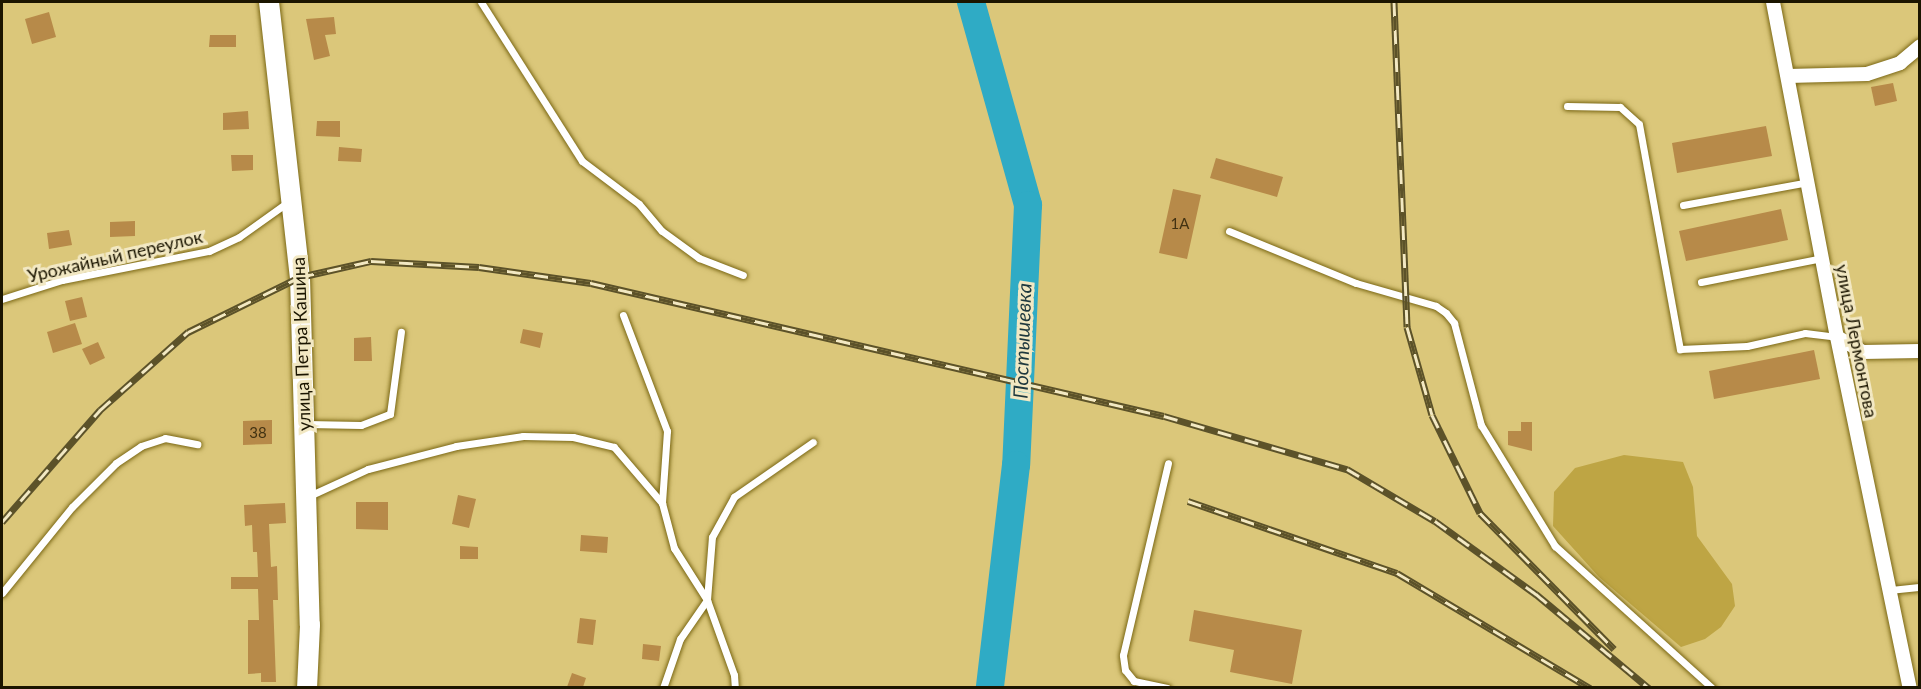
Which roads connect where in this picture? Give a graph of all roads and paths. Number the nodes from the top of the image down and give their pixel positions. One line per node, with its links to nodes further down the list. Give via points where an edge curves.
1 (268, 2): 8 (main road, улица Петра Кашина)
2 (481, 2): 12 (lane, via 582,160 639,204 662,231 699,258)
3 (1773, 2): 5 (street, улица Лермонтова)
4 (1920, 46): 5 (street, via 1900,63 1867,74)
5 (1788, 76): 7 (street, улица Лермонтова)
6 (1567, 106): 17 (lane, via 1620,107 1639,124 1680,349 1747,346 1805,333)
7 (1808, 182): 9 (lane); 11 (street, улица Лермонтова)
8 (294, 198): 14 (lane, Урожайный переулок, via 239,237 209,251 62,280); 19 (main road, улица Петра Кашина)
9 (1683, 205)
10 (1229, 231): 33 (lane, via 1356,283 1436,306 1446,313 1454,323 1481,424 1555,546)
11 (1822, 258): 13 (lane); 17 (street, улица Лермонтова)
12 (743, 275)
13 (1701, 282)
14 (2, 299)
15 (622, 315): 24 (lane, via 667,431)
16 (401, 332): 19 (lane, via 390,414 362,425)
17 (1837, 337): 18 (street, via 1863,352); 26 (street, улица Лермонтова)
18 (1920, 351)
19 (304, 424): 23 (main road, улица Петра Кашина)
20 (813, 442): 28 (lane, via 734,497 712,537)
21 (197, 444): 27 (lane, via 165,438 141,446 116,463 72,507)
22 (1168, 463): 32 (lane, via 1123,655 1125,670 1134,681)
23 (306, 497): 24 (lane, via 379,466 456,446 573,436 614,447); 29 (main road, улица Петра Кашина, via 310,625)
24 (662, 502): 28 (lane, via 674,548)
25 (1920, 587): 26 (lane)
26 (1890, 590): 34 (street, улица Лермонтова)
27 (2, 593)
28 (707, 600): 30 (lane, via 680,639); 31 (lane)
29 (307, 687)
30 (663, 687)
31 (735, 687)
32 (1167, 687)
33 (1712, 687)
34 (1910, 687)

